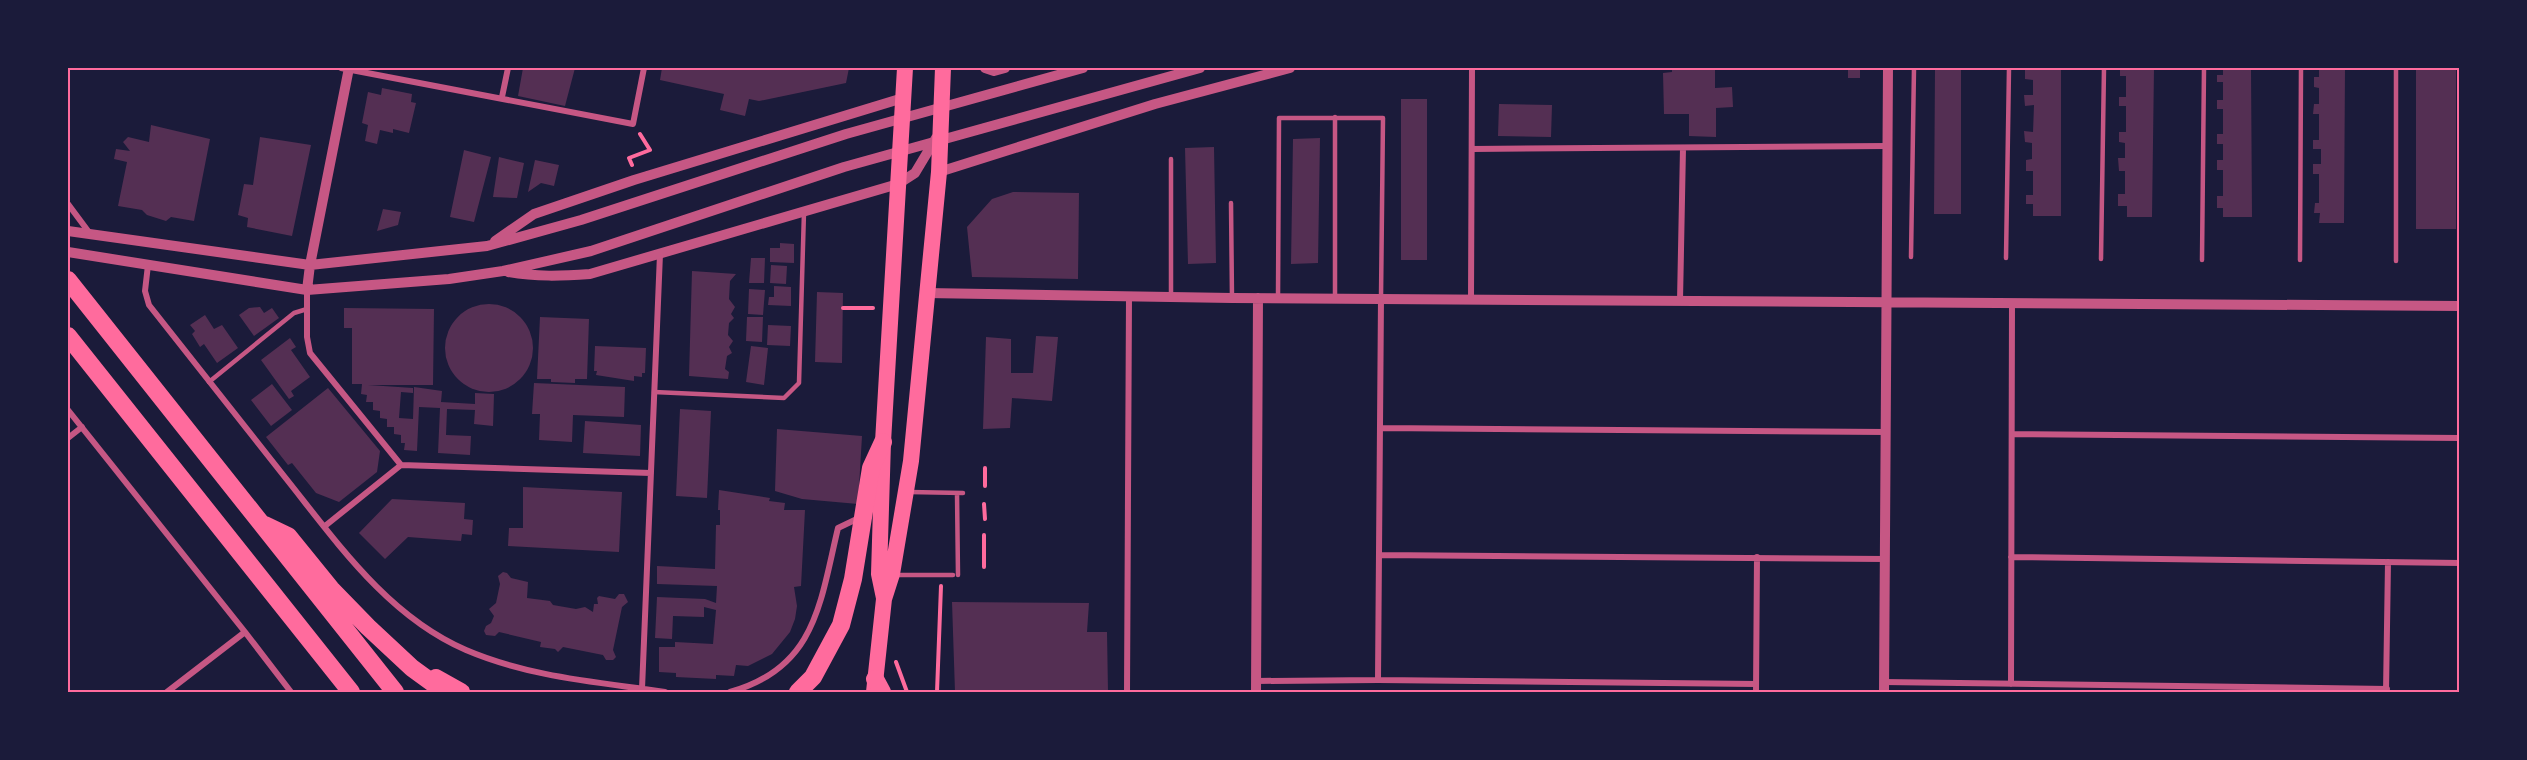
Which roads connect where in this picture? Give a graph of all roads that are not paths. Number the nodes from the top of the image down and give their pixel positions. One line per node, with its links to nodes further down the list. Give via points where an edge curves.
1 (346, 68): 19 (street); 44 (street)
2 (508, 68): 19 (street)
3 (644, 68): 19 (street, via 633,124)
4 (904, 68): 20 (highway)
5 (943, 68): 22 (highway)
6 (985, 68): 7 (street)
7 (1005, 68)
8 (1083, 68): 34 (street, via 846,134 581,220)
9 (1200, 68): 45 (street, via 844,166 591,251)
10 (1290, 68): 27 (street, via 1155,104)
11 (1472, 68): 25 (street)
12 (1888, 68): 23 (street)
13 (1914, 68): 37 (lane)
14 (2009, 68): 38 (lane)
15 (2104, 68): 39 (lane)
16 (2204, 68): 40 (lane)
17 (2301, 68): 41 (lane)
18 (2396, 68): 42 (lane)
19 (502, 98)
20 (903, 98): 28 (highway); 34 (street, via 534,214)
21 (1335, 117): 53 (lane, via 1279,118); 54 (lane); 55 (lane, via 1383,118)
22 (941, 130): 27 (highway); 28 (street, via 915,173)
23 (1887, 146): 24 (street); 58 (street)
24 (1683, 148): 25 (street); 57 (street)
25 (1472, 149): 56 (street)
26 (1171, 159): 50 (lane)
27 (939, 172): 48 (highway)
28 (898, 184): 31 (street); 72 (highway)
29 (1231, 203): 51 (lane)
30 (68, 204): 33 (street)
31 (804, 212): 36 (street); 64 (lane, via 799,383 784,398)
32 (68, 231): 33 (street)
33 (91, 235): 44 (street)
34 (487, 246): 44 (street)
35 (68, 252): 43 (street)
36 (660, 254): 45 (street, via 590,274 533,276); 64 (street)
37 (1911, 257)
38 (2006, 258)
39 (2101, 259)
40 (2202, 260)
41 (2300, 260)
42 (2396, 261)
43 (148, 265): 47 (street); 63 (street, via 145,291 150,305)
44 (310, 265): 47 (street)
45 (502, 271): 47 (street)
46 (68, 279): 79 (highway)
47 (307, 290): 61 (street)
48 (926, 292): 49 (street); 75 (highway)
49 (1129, 297): 50 (street); 108 (street)
50 (1171, 297): 51 (street)
51 (1232, 298): 52 (street)
52 (1258, 298): 53 (street); 92 (street)
53 (1278, 298): 54 (street)
54 (1335, 298): 55 (street)
55 (1381, 298): 56 (street); 67 (street)
56 (1471, 299): 57 (street)
57 (1680, 300): 58 (street)
58 (1887, 302): 59 (street); 68 (street)
59 (2012, 303): 60 (street); 69 (street)
60 (2460, 306)
61 (307, 309): 63 (lane, via 294,313); 73 (street, via 310,353)
62 (68, 336): 101 (highway)
63 (209, 382): 80 (street)
64 (654, 392): 74 (street)
65 (68, 410): 66 (street)
66 (82, 427): 70 (street); 89 (street)
67 (1381, 428): 68 (street); 81 (street)
68 (1886, 432): 84 (street)
69 (2012, 434): 71 (street); 83 (street)
70 (68, 438)
71 (2460, 438)
72 (884, 442): 78 (highway, via 871,468); 88 (highway, via 879,574)
73 (401, 465): 74 (street); 80 (street)
74 (651, 473): 97 (street)
75 (906, 492): 76 (lane); 87 (highway)
76 (957, 493): 77 (lane); 87 (lane, via 956,575)
77 (963, 493)
78 (865, 515): 106 (street, via 838,528 817,610 798,649 784,666 766,678); 107 (highway, via 841,625 813,676)
79 (258, 521): 90 (highway, via 288,536 331,589); 102 (highway)
80 (325, 526): 97 (street, via 356,566 401,610 432,633 466,650 544,675)
81 (1379, 555): 82 (street); 91 (street)
82 (1757, 557): 84 (street); 93 (street)
83 (2011, 557): 85 (street); 94 (street)
84 (1885, 559): 95 (street)
85 (2388, 562): 86 (street); 98 (street)
86 (2460, 563)
87 (892, 574): 88 (highway)
88 (884, 599): 96 (highway)
89 (245, 632): 99 (street); 100 (street)
90 (412, 668): 103 (highway); 104 (highway)
91 (1378, 680): 92 (street); 93 (street)
92 (1256, 681): 109 (street)
93 (1756, 684): 110 (street)
94 (2011, 684): 95 (street); 98 (street)
95 (1884, 687)
96 (877, 688)
97 (642, 689): 105 (street)
98 (2386, 691)
99 (166, 693)
100 (291, 693)
101 (351, 693)
102 (394, 693)
103 (445, 693)
104 (461, 693)
105 (665, 693)
106 (730, 693)
107 (798, 693)
108 (1126, 693)
109 (1256, 693)
110 (1756, 693)

